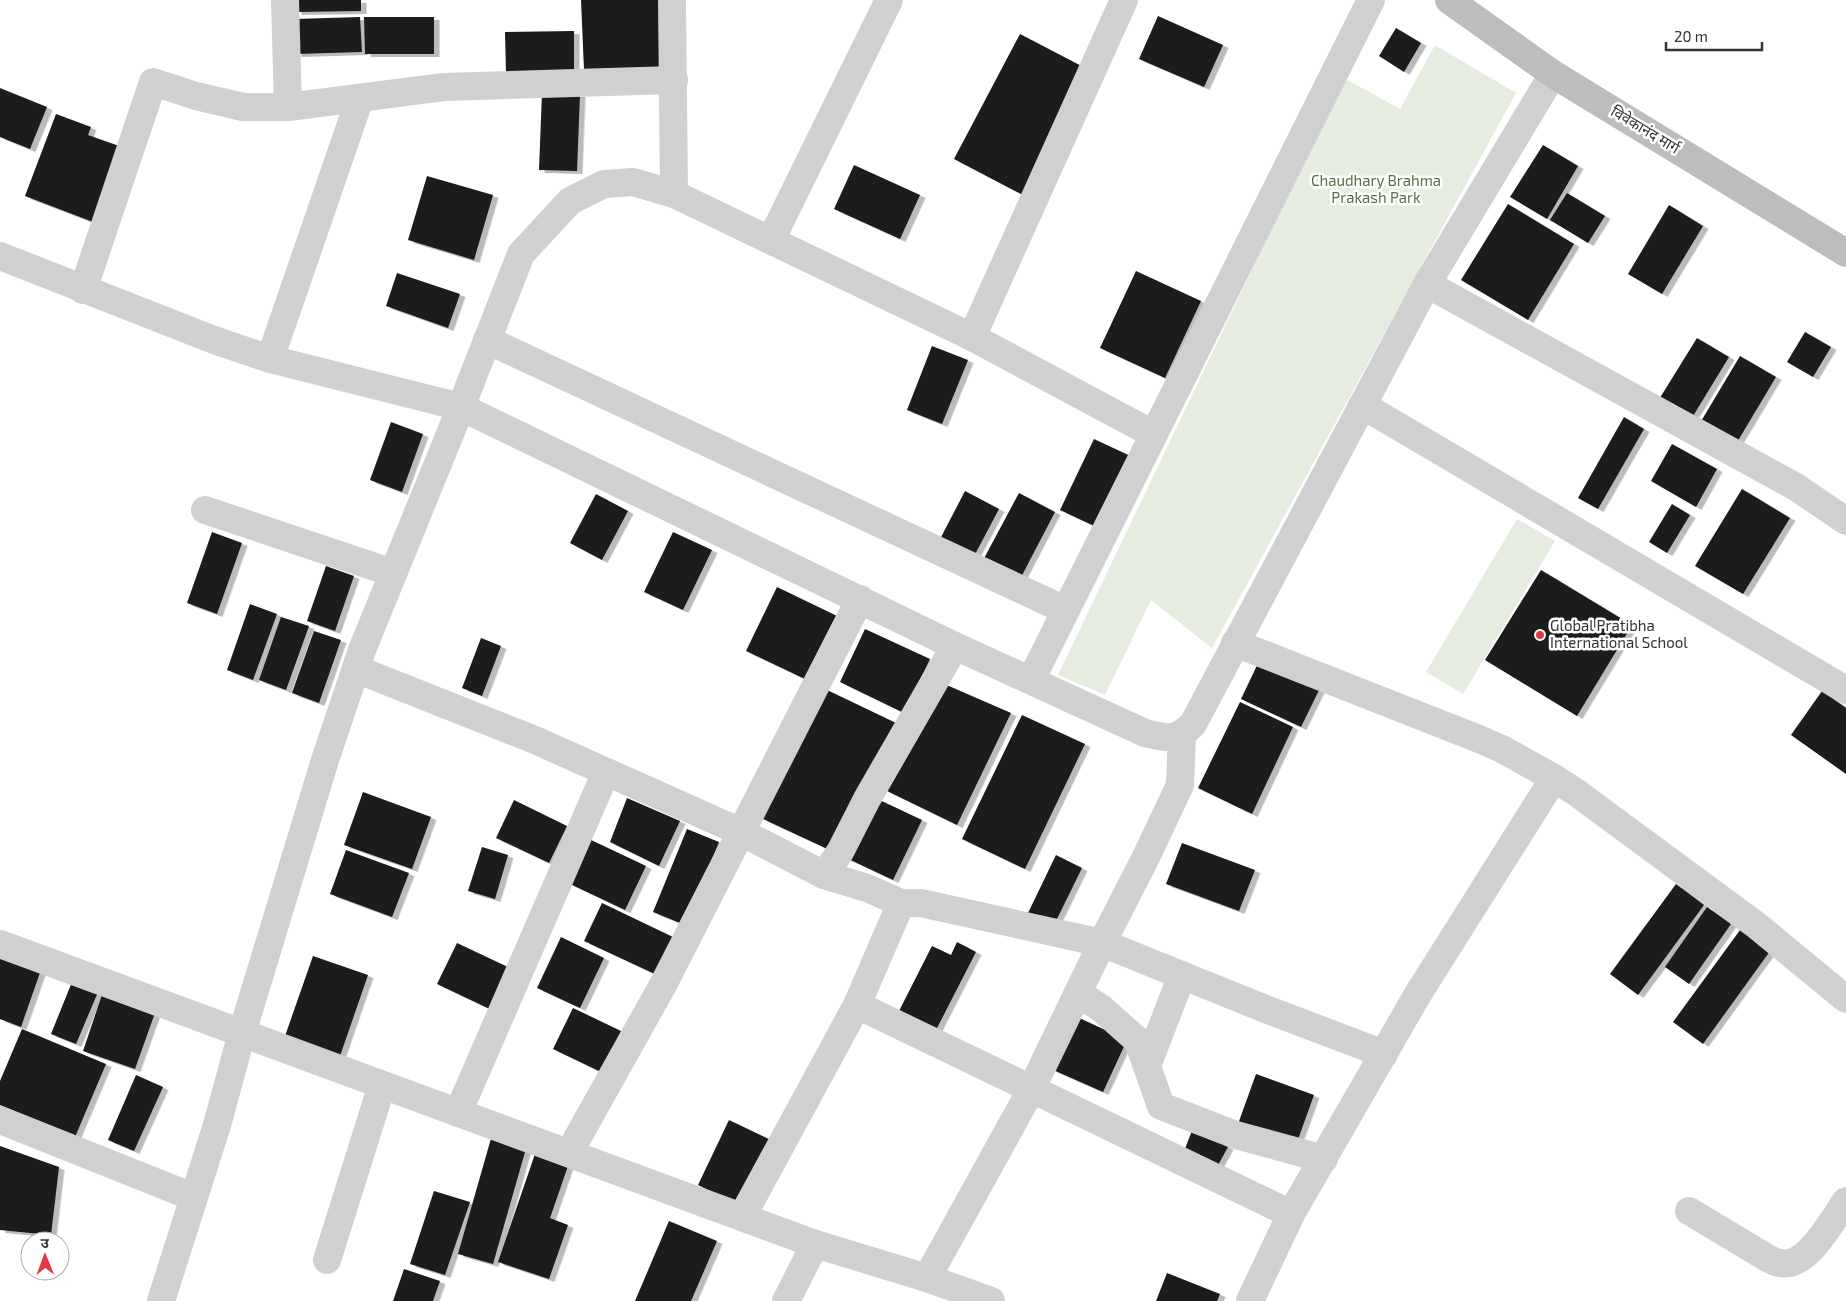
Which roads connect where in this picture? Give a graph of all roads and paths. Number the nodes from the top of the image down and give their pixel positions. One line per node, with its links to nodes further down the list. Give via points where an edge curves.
1 (285, 0): 10 (street)
2 (672, 0): 8 (street)
3 (889, 0): 12 (street)
4 (1124, 0): 17 (street)
5 (1372, 0): 22 (street)
6 (1449, 0): 7 (street, विवेकानंद मार्ग)
7 (1553, 74): 13 (street, विवेकानंद मार्ग); 15 (street)
8 (674, 80): 9 (street, via 444,87); 11 (street)
9 (360, 98): 10 (street); 19 (street)
10 (288, 106): 16 (street, via 243,107 153,82)
11 (674, 194): 12 (street); 18 (street, via 633,182 604,184 570,201 520,254)
12 (771, 240): 17 (street)
13 (1846, 253)
14 (0, 256): 16 (street)
15 (1427, 284): 20 (street); 24 (street, via 1796,487)
16 (83, 290): 19 (street)
17 (972, 337): 22 (street)
18 (487, 340): 21 (street); 27 (street)
19 (270, 359): 21 (street)
20 (1362, 405): 28 (street); 32 (street)
21 (461, 407): 25 (street); 26 (street)
22 (1153, 434): 27 (street)
23 (204, 510): 25 (street)
24 (1846, 522)
25 (394, 573): 30 (street)
26 (860, 599): 29 (street); 36 (street)
27 (1065, 610): 31 (street)
28 (1235, 643): 33 (street, via 1193,724); 35 (street, via 1479,739)
29 (955, 646): 31 (street); 37 (street)
30 (356, 669): 34 (street, via 535,740); 45 (street)
31 (1031, 680): 33 (street, via 1145,733 1166,738)
32 (1846, 690)
33 (1182, 735): 39 (street, via 1180,785)
34 (606, 772): 36 (street); 50 (street)
35 (1554, 778): 43 (street, via 1756,925); 46 (street, via 1423,985)
36 (741, 832): 37 (street); 52 (street, via 664,983)
37 (824, 875): 38 (street)
38 (901, 903): 39 (street, via 921,903); 44 (street)
39 (1102, 942): 41 (street); 42 (street)
40 (0, 944): 45 (street)
41 (1182, 975): 46 (street); 47 (street)
42 (1078, 993): 47 (street, via 1138,1041); 49 (street)
43 (1846, 999)
44 (857, 1005): 49 (street); 58 (street)
45 (242, 1033): 48 (street); 54 (street)
46 (1384, 1054): 53 (street)
47 (1147, 1066): 53 (street, via 1161,1106 1236,1135)
48 (382, 1084): 50 (street); 60 (street)
49 (1031, 1090): 57 (street); 61 (street)
50 (458, 1113): 52 (street)
51 (0, 1120): 54 (street)
52 (569, 1154): 58 (street)
53 (1324, 1159): 57 (street)
54 (193, 1197): 62 (street)
55 (1846, 1201): 56 (street, via 1808,1253 1796,1262 1781,1264)
56 (1689, 1211)
57 (1291, 1214): 65 (street)
58 (742, 1217): 59 (street)
59 (815, 1244): 61 (street); 63 (street)
60 (327, 1260)
61 (927, 1278): 64 (street)
62 (161, 1301)
63 (786, 1301)
64 (991, 1301)
65 (1250, 1301)

